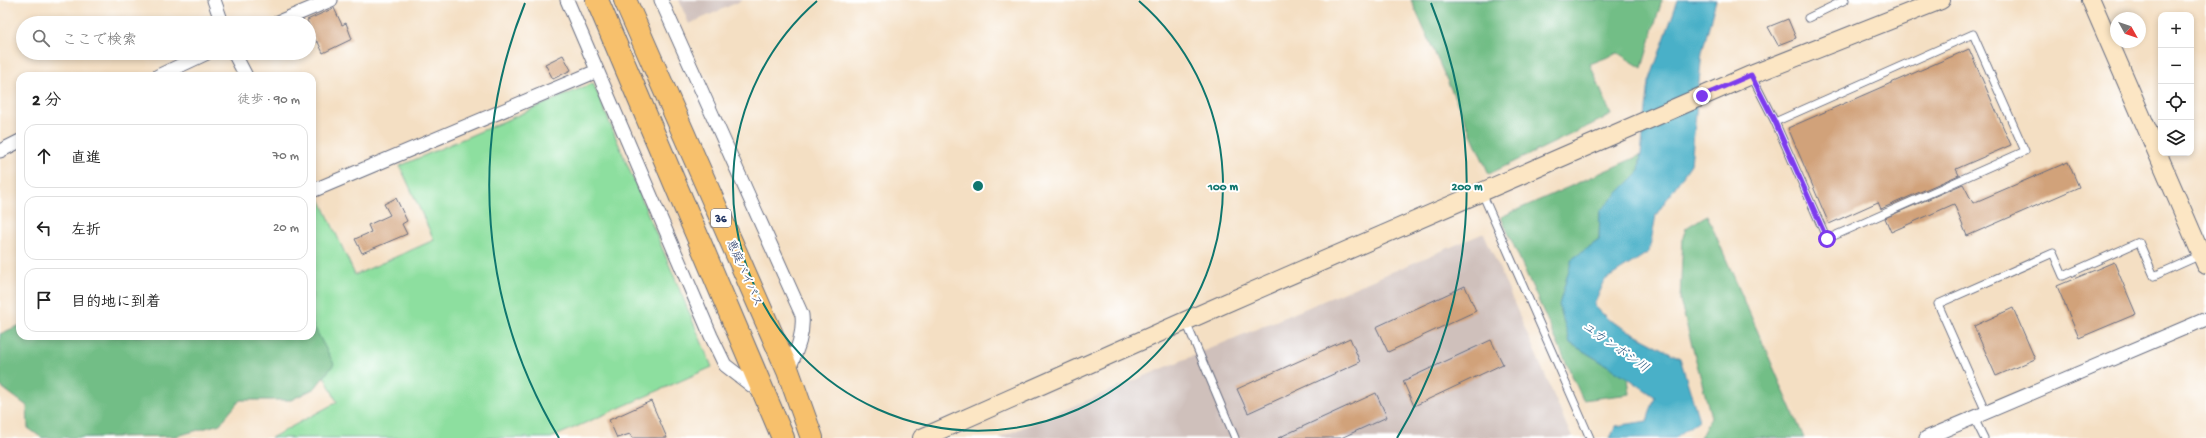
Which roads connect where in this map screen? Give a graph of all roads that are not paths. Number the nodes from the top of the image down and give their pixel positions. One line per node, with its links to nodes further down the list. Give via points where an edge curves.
1 (214, 0): 10 (street)
2 (331, 0): 11 (street)
3 (567, 0): 15 (street)
4 (597, 0): 28 (highway, 36)
5 (625, 0): 27 (highway, 恵庭バイパス / 36)
6 (661, 0): 27 (street, via 802,315 801,338)
7 (1845, 0): 12 (lane)
8 (2092, 0): 24 (street)
9 (1936, 1): 18 (street)
10 (220, 16)
11 (293, 16)
12 (1808, 18)
13 (192, 60): 16 (street)
14 (238, 60): 17 (street)
15 (597, 70): 22 (street); 28 (street, via 725,365)
16 (167, 72)
17 (244, 72)
18 (1751, 75): 19 (lane); 23 (street)
19 (1775, 122): 19 (lane, via 1827,239 2025,151 1973,34)
20 (16, 143): 21 (street)
21 (0, 150)
22 (316, 189)
23 (1482, 193): 26 (street); 35 (lane)
24 (2204, 260): 29 (lane, via 2154,276 2139,242 2063,276 2053,253 1938,304)
25 (2206, 319): 29 (street)
26 (1186, 321): 33 (street); 34 (lane)
27 (788, 371): 32 (highway, 恵庭バイパス / 36)
28 (767, 396): 31 (highway, 36)
29 (1986, 412): 30 (street)
30 (1974, 418): 36 (street); 37 (lane)
31 (783, 438)
32 (812, 438)
33 (922, 438)
34 (1235, 438)
35 (1590, 438)
36 (1926, 438)
37 (1984, 438)

